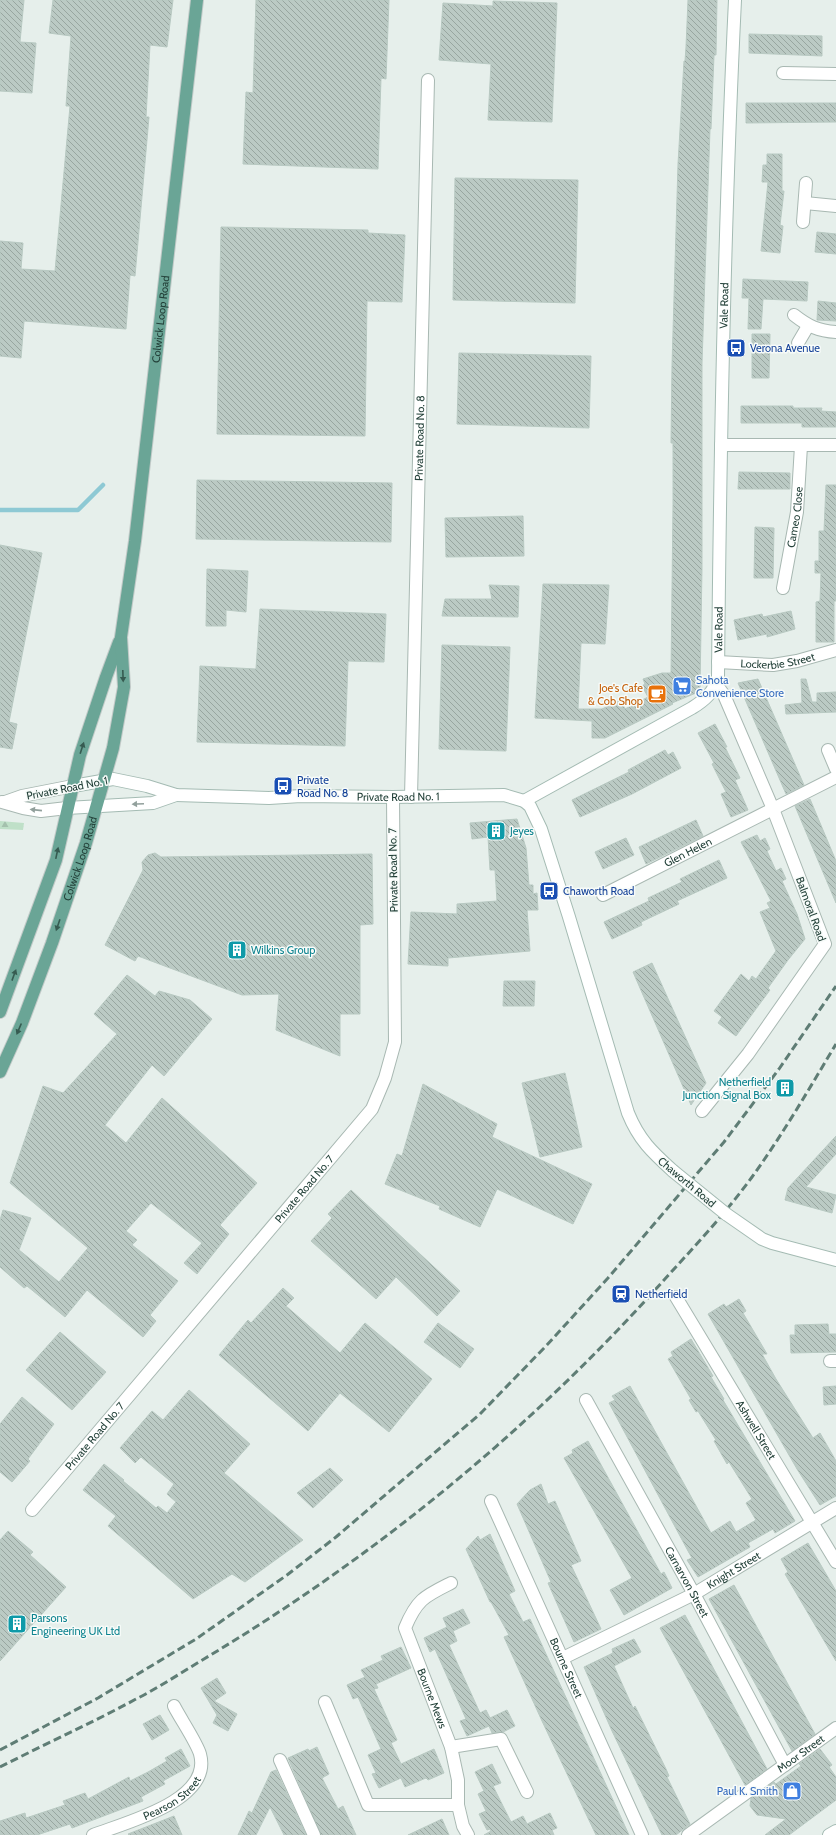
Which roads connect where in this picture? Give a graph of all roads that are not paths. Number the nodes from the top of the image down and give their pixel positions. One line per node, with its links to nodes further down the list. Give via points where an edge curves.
1 (197, 0): 18 (main road, Colwick Loop Road, via 135,541)
2 (735, 0): 14 (street, Vale Road, via 728,144)
3 (783, 73): 4 (street)
4 (836, 74)
5 (428, 80): 28 (street, Private Road No. 8)
6 (806, 183): 7 (street)
7 (805, 202): 8 (street); 9 (street)
8 (836, 206)
9 (804, 222)
10 (794, 315): 11 (street)
11 (808, 326): 12 (street, via 821,331); 13 (street)
12 (836, 332)
13 (798, 343)
14 (721, 445): 16 (street); 20 (street, Vale Road)
15 (836, 445): 16 (street)
16 (801, 446): 17 (street, Cameo Close, via 797,512)
17 (783, 588)
18 (121, 637): 25 (main road, Colwick Loop Road, one-way to 25, via 124,687 113,748); 26 (main road, Colwick Loop Road, one-way to 18, via 80,755)
19 (836, 650): 20 (street, Lockerbie Street, via 773,665)
20 (718, 662): 21 (street, Vale Road)
21 (716, 684): 30 (street, via 705,700 692,708); 34 (street, Balmoral Road, via 724,695)
22 (828, 750): 23 (street)
23 (836, 769)
24 (836, 777): 34 (street, Glen Helen)
25 (102, 781): 26 (street, Private Road No. 1); 27 (street, Private Road No. 1, via 113,779 129,782); 32 (main road, Colwick Loop Road)
26 (73, 786): 31 (street, Private Road No. 1); 33 (main road, Colwick Loop Road)
27 (176, 795): 29 (street, Private Road No. 1); 32 (street, Private Road No. 1, one-way to 32, via 154,803)
28 (411, 797): 29 (street, Private Road No. 1); 30 (street, Private Road No. 1, via 504,795)
29 (393, 798): 46 (street, Private Road No. 7, via 396,1042 372,1109)
30 (524, 801): 41 (street, Chaworth Road, bridge, via 530,806 541,829 628,1113 640,1138 657,1157 726,1214 762,1239 784,1248)
31 (2, 802): 33 (street, Private Road No. 1, one-way to 31, via 41,810)
32 (96, 806): 33 (street, Private Road No. 1); 37 (main road, Colwick Loop Road, one-way to 37, via 54,936)
33 (68, 808): 36 (main road, Colwick Loop Road, one-way to 33, via 56,860)
34 (773, 809): 35 (street, Glen Helen); 40 (street, Balmoral Road, via 825,944 748,1054)
35 (603, 895)
36 (0, 1012)
37 (12, 1045): 38 (street); 39 (main road, Colwick Loop Road)
38 (0, 1060)
39 (0, 1072)
40 (702, 1111)
41 (836, 1260)
42 (676, 1297): 47 (street, Ashwell Street)
43 (586, 1400): 50 (street, Carnarvon Street)
44 (491, 1501): 51 (street, Bourne Street)
45 (836, 1508): 47 (street, Knight Street)
46 (32, 1510)
47 (813, 1523): 48 (street, Ashwell Street); 50 (street, Knight Street)
48 (836, 1562)
49 (451, 1583): 55 (street, Bourne Mews, via 424,1597 412,1611 405,1628)
50 (694, 1594): 51 (street, Knight Street); 57 (street, Carnarvon Street)
51 (563, 1658): 64 (street, Bourne Street)
52 (326, 1702): 59 (street, via 368,1805)
53 (174, 1706): 61 (street, Pearson Street, via 200,1755 200,1774 190,1790 169,1805)
54 (836, 1728): 57 (street, Moor Street)
55 (451, 1747): 58 (street, via 501,1739); 59 (street, Bourne Mews, via 458,1780)
56 (280, 1760): 62 (street)
57 (785, 1765): 65 (street, Moor Street)
58 (527, 1792)
59 (458, 1805): 63 (street, Bourne Mews)
60 (836, 1832): 66 (street)
61 (93, 1835)
62 (314, 1835)
63 (468, 1835)
64 (642, 1835)
65 (688, 1835)
66 (829, 1835)

